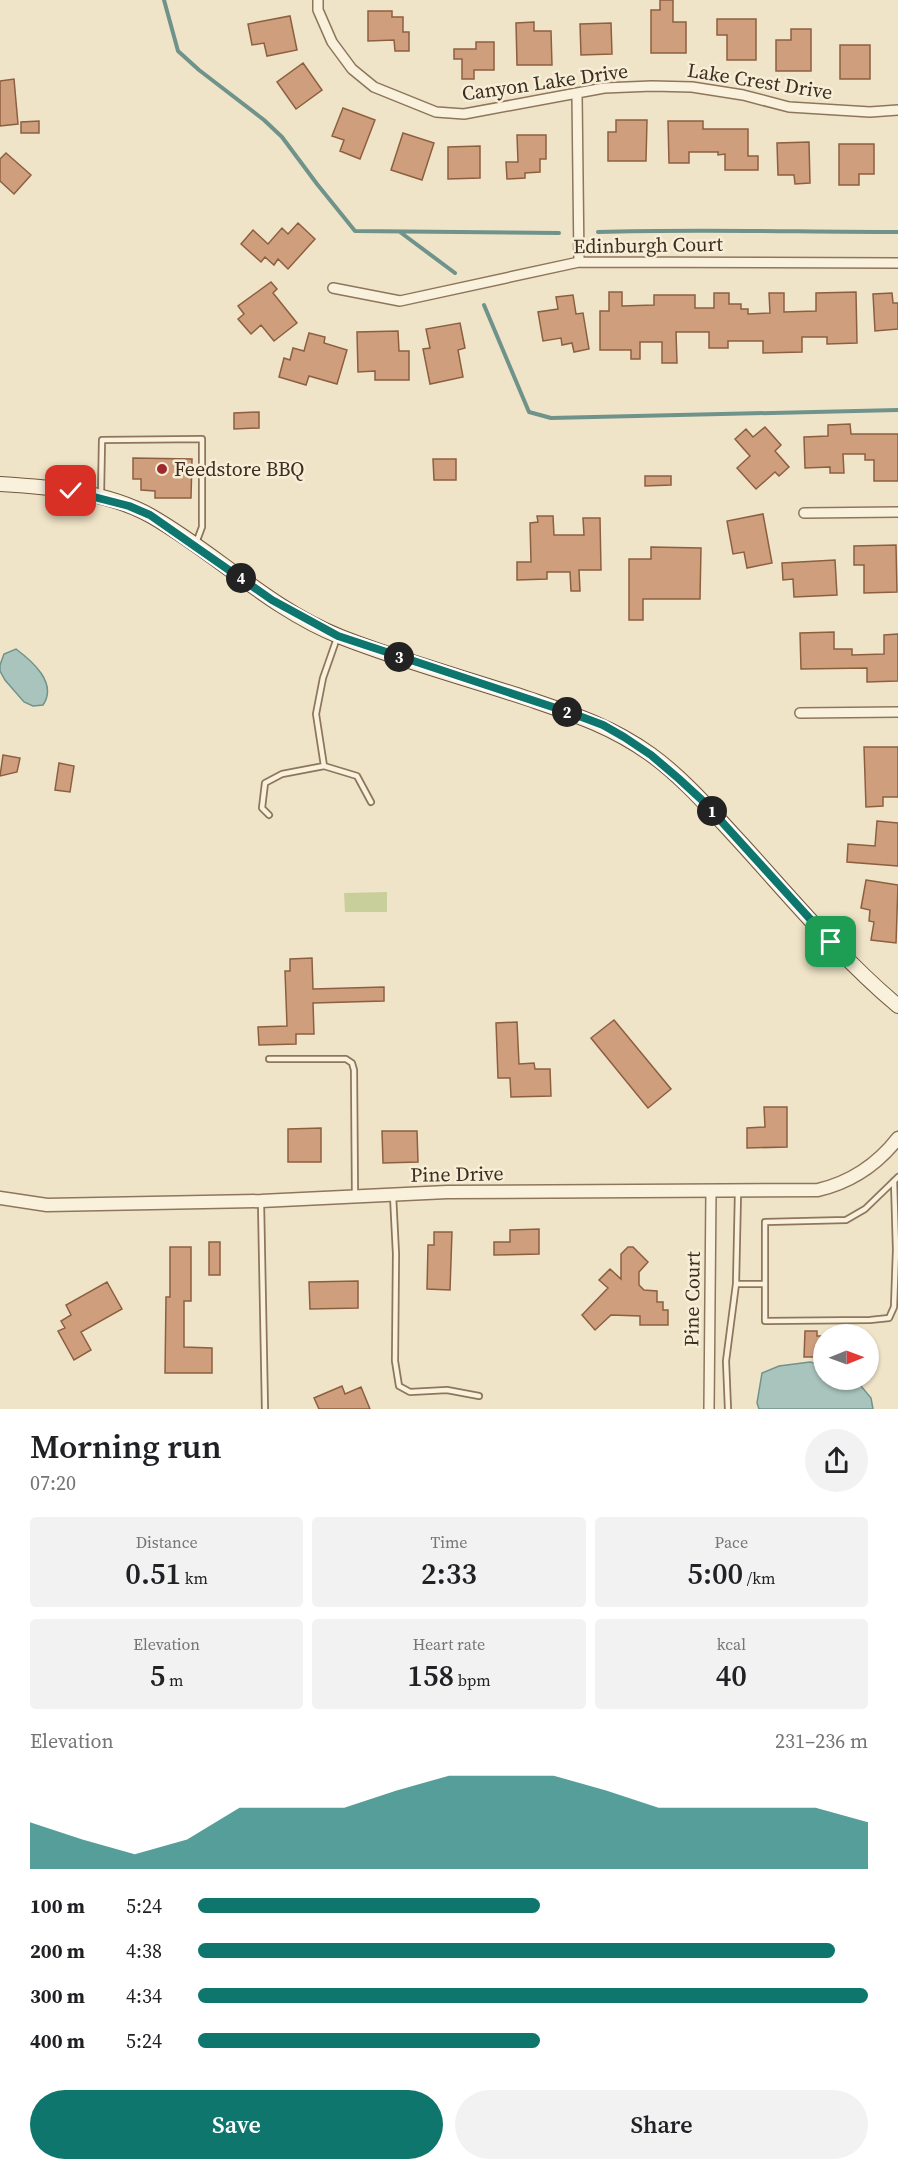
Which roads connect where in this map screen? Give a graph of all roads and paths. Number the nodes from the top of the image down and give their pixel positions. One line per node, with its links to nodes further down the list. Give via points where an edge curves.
1 (318, 0): 3 (street, Canyon Lake Drive, via 318,10 332,42 352,69 374,87 436,112 464,114)
2 (652, 86): 3 (street, Canyon Lake Drive); 4 (street, Lake Crest Drive, via 692,87 789,107)
3 (577, 93): 5 (street)
4 (898, 110)
5 (579, 262): 6 (street, Edinburgh Court); 7 (street, Edinburgh Court, via 400,300)
6 (898, 263)
7 (333, 288)
8 (0, 484): 9 (main road)
9 (101, 497): 12 (main road, via 150,515); 12 (lane, via 102,440 202,438 202,527)
10 (898, 512): 11 (street)
11 (804, 513)
12 (195, 546): 13 (main road, via 272,600)
13 (338, 636): 16 (lane, via 322,678 316,714); 19 (main road, via 603,725 651,755 703,801 831,942)
14 (898, 712): 15 (street)
15 (800, 713)
16 (324, 766): 17 (lane, via 357,776); 18 (lane, via 282,774 265,783 262,808)
17 (370, 802)
18 (269, 815)
19 (898, 1006)
20 (269, 1059): 26 (lane, via 346,1059 352,1063)
21 (898, 1138): 24 (street, Pine Drive, via 873,1165 838,1185 818,1190)
22 (896, 1179): 30 (lane, via 865,1209 846,1220 765,1222); 30 (lane, via 894,1307 889,1317 765,1321)
23 (711, 1190): 24 (street, Pine Drive); 25 (street, Pine Drive); 33 (street, Pine Court)
24 (738, 1190): 29 (lane)
25 (393, 1195): 26 (street, Pine Drive); 31 (lane, via 395,1361 399,1386 410,1392 447,1390)
26 (355, 1196): 28 (street, Pine Drive)
27 (0, 1198): 28 (street, Pine Drive, via 47,1205)
28 (261, 1201): 32 (lane)
29 (736, 1284): 30 (lane); 34 (lane, via 726,1361)
30 (765, 1284)
31 (479, 1396)
32 (265, 1409)
33 (709, 1409)
34 (728, 1409)

